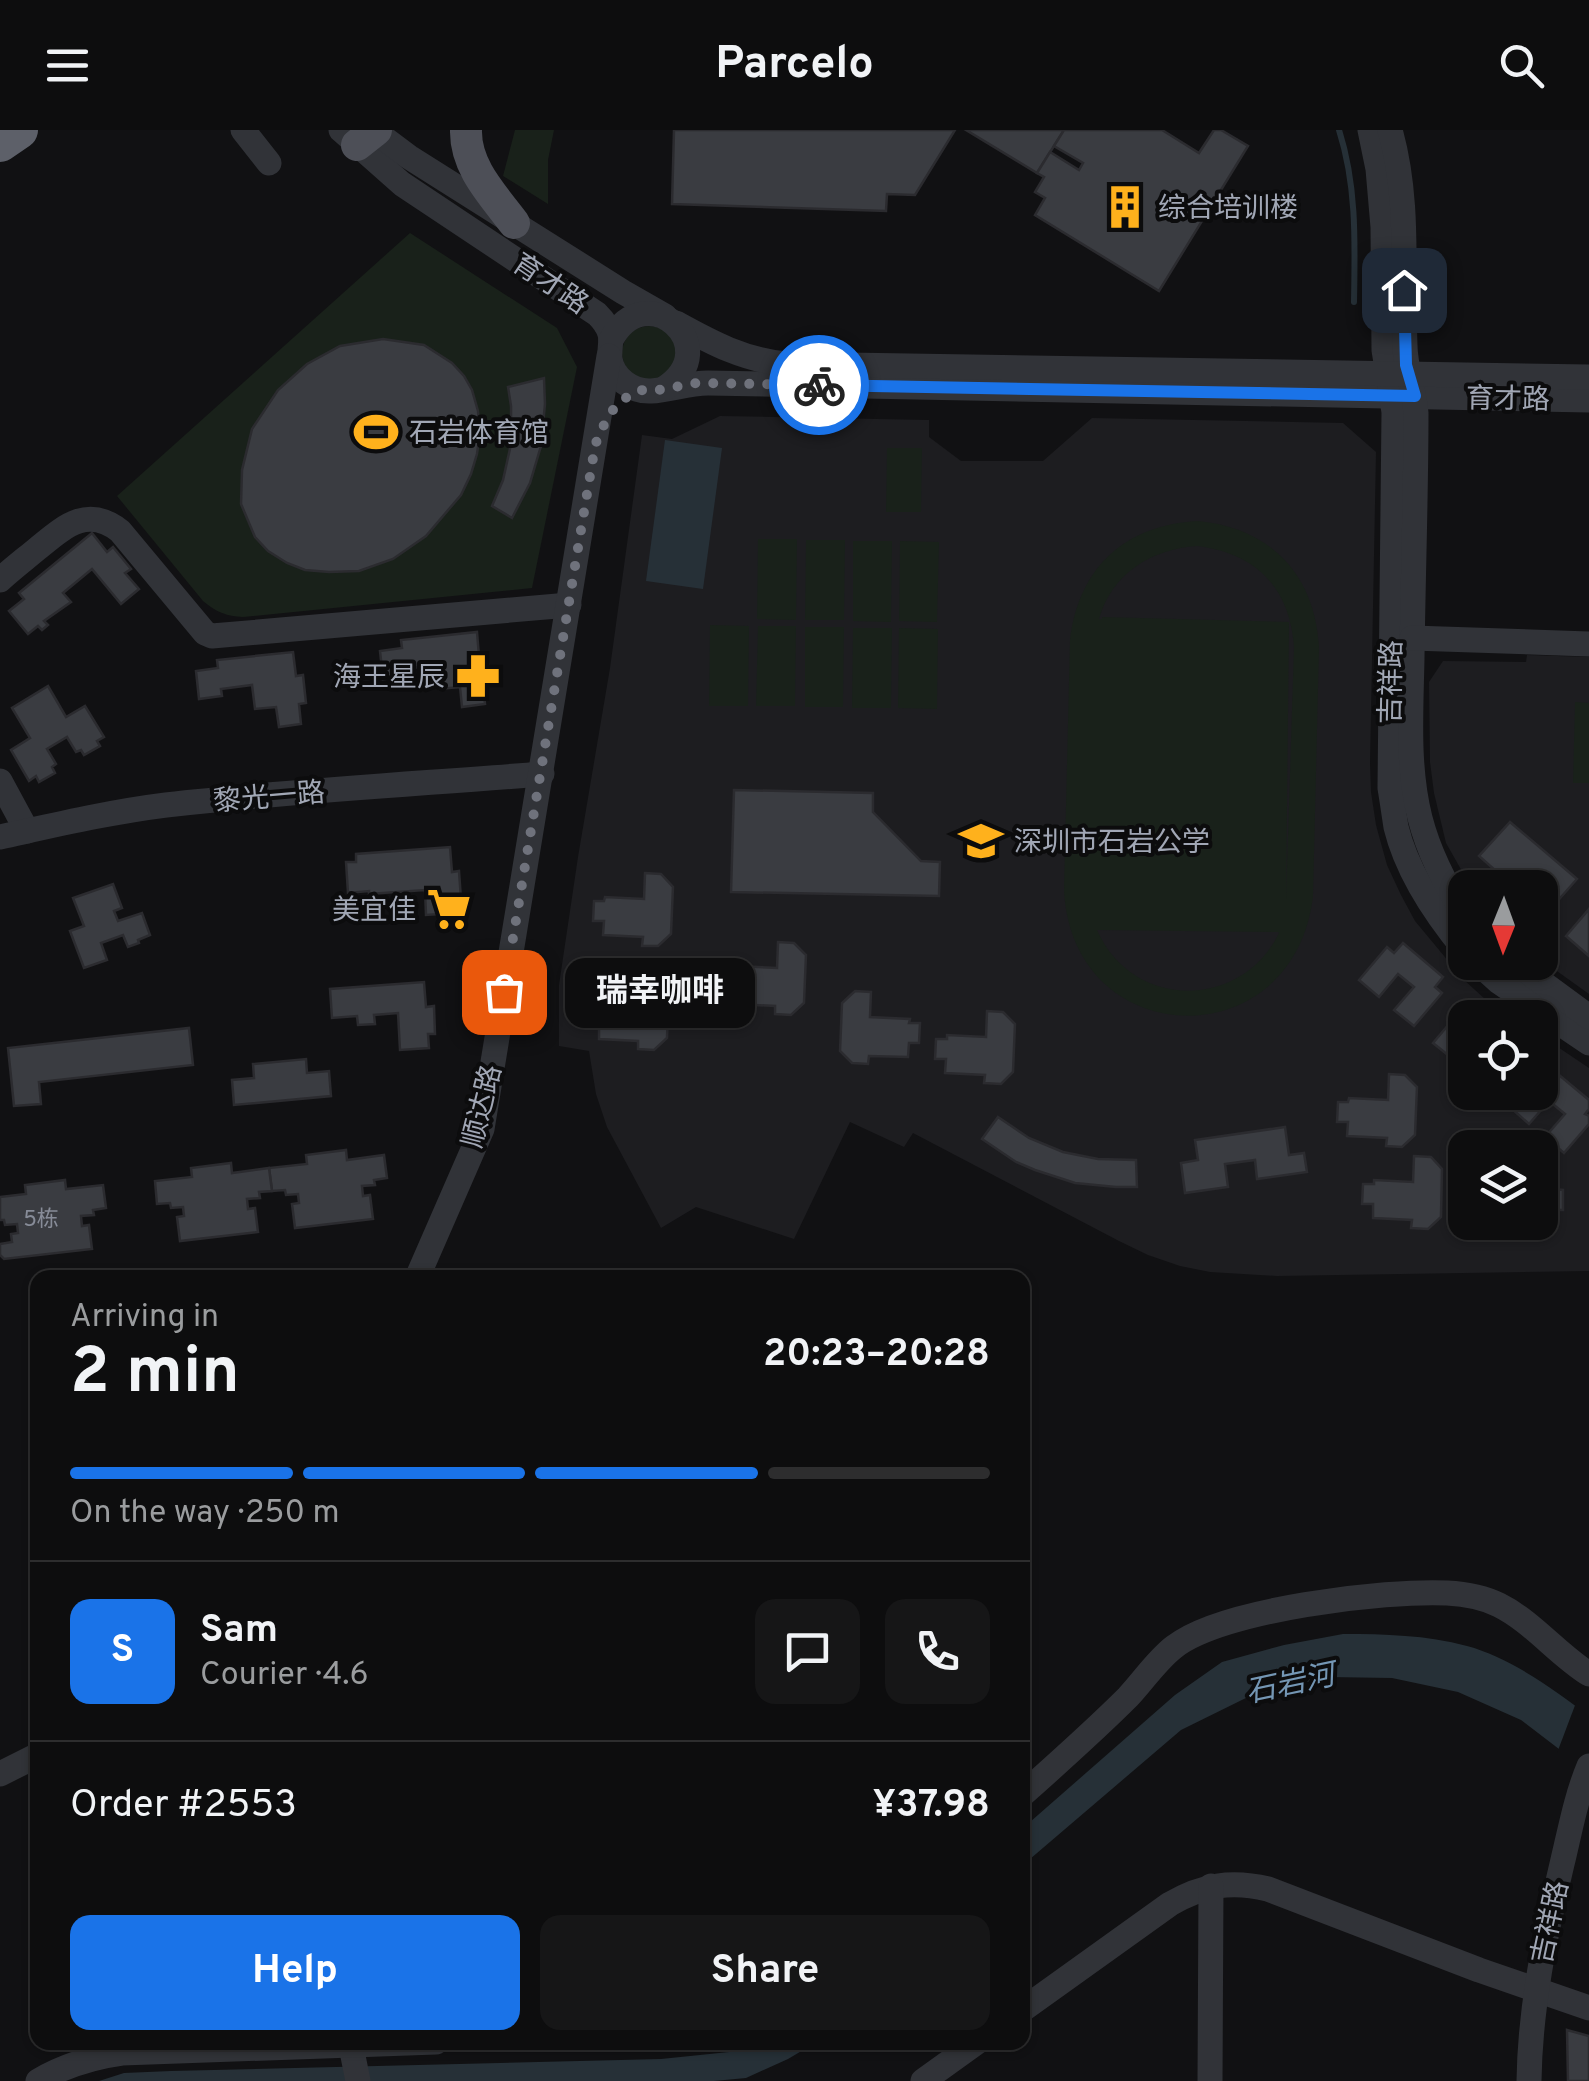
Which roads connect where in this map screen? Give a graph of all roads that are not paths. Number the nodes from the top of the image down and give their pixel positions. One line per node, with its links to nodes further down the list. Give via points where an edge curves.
1 (19, 130): 7 (highway)
2 (243, 130): 8 (street)
3 (466, 130): 9 (main road, via 477,171)
4 (1370, 130): 13 (street, via 1383,227 1384,350)
5 (1390, 130): 13 (street, via 1404,220)
6 (364, 133): 9 (street, 育才路); 11 (street, 育才路, via 402,184 597,314)
7 (0, 143)
8 (269, 163)
9 (514, 223): 10 (street, 育才路)
10 (671, 320): 11 (street, via 652,313 627,319); 13 (street, 育才路, via 763,362); 14 (street, 顺达路, via 684,334 688,358 676,381)
11 (610, 346): 14 (street, 育才路, via 618,377 628,386); 16 (street, 顺达路)
12 (1589, 377): 13 (street, 育才路)
13 (1401, 385): 14 (street, 育才路, via 708,383); 15 (street, 育才路); 19 (street, 吉祥路, via 1416,444); 26 (street, 吉祥路, via 1390,788 1409,862)
14 (653, 389): 16 (street, 顺达路, via 613,410)
15 (1589, 400)
16 (594, 452): 18 (street, 顺达路)
17 (0, 580): 18 (street, via 65,526 96,520 120,532 212,636)
18 (569, 605): 21 (street, 顺达路)
19 (1412, 638): 20 (street); 25 (street, 吉祥路, via 1414,786 1420,821)
20 (1589, 644)
21 (542, 774): 23 (street, 黎光一路, via 165,806); 31 (street, 顺达路, via 482,1129)
22 (0, 781): 23 (street)
23 (27, 831): 24 (street, 黎光一路)
24 (0, 837)
25 (1448, 887)
26 (1448, 930)
27 (1497, 980): 30 (street)
28 (1539, 980): 29 (street)
29 (1589, 1017)
30 (1589, 1043)
31 (420, 1270)
32 (1589, 1674): 36 (street, via 1516,1615 1478,1597 1386,1594 1312,1604 1232,1622 1174,1646)
33 (30, 1759): 35 (street)
34 (1586, 1773): 38 (street, 吉祥路)
35 (0, 1774)
36 (1030, 1789)
37 (1211, 1886): 38 (street, via 1268,1889); 39 (street, via 1170,1904); 46 (street)
38 (1536, 1989): 40 (street); 47 (street, 吉祥路)
39 (1030, 2004)
40 (1589, 2008)
41 (401, 2050): 43 (street)
42 (966, 2050): 45 (street)
43 (354, 2061): 44 (street, via 122,2052)
44 (38, 2081)
45 (923, 2081)
46 (1210, 2081)
47 (1529, 2081)

